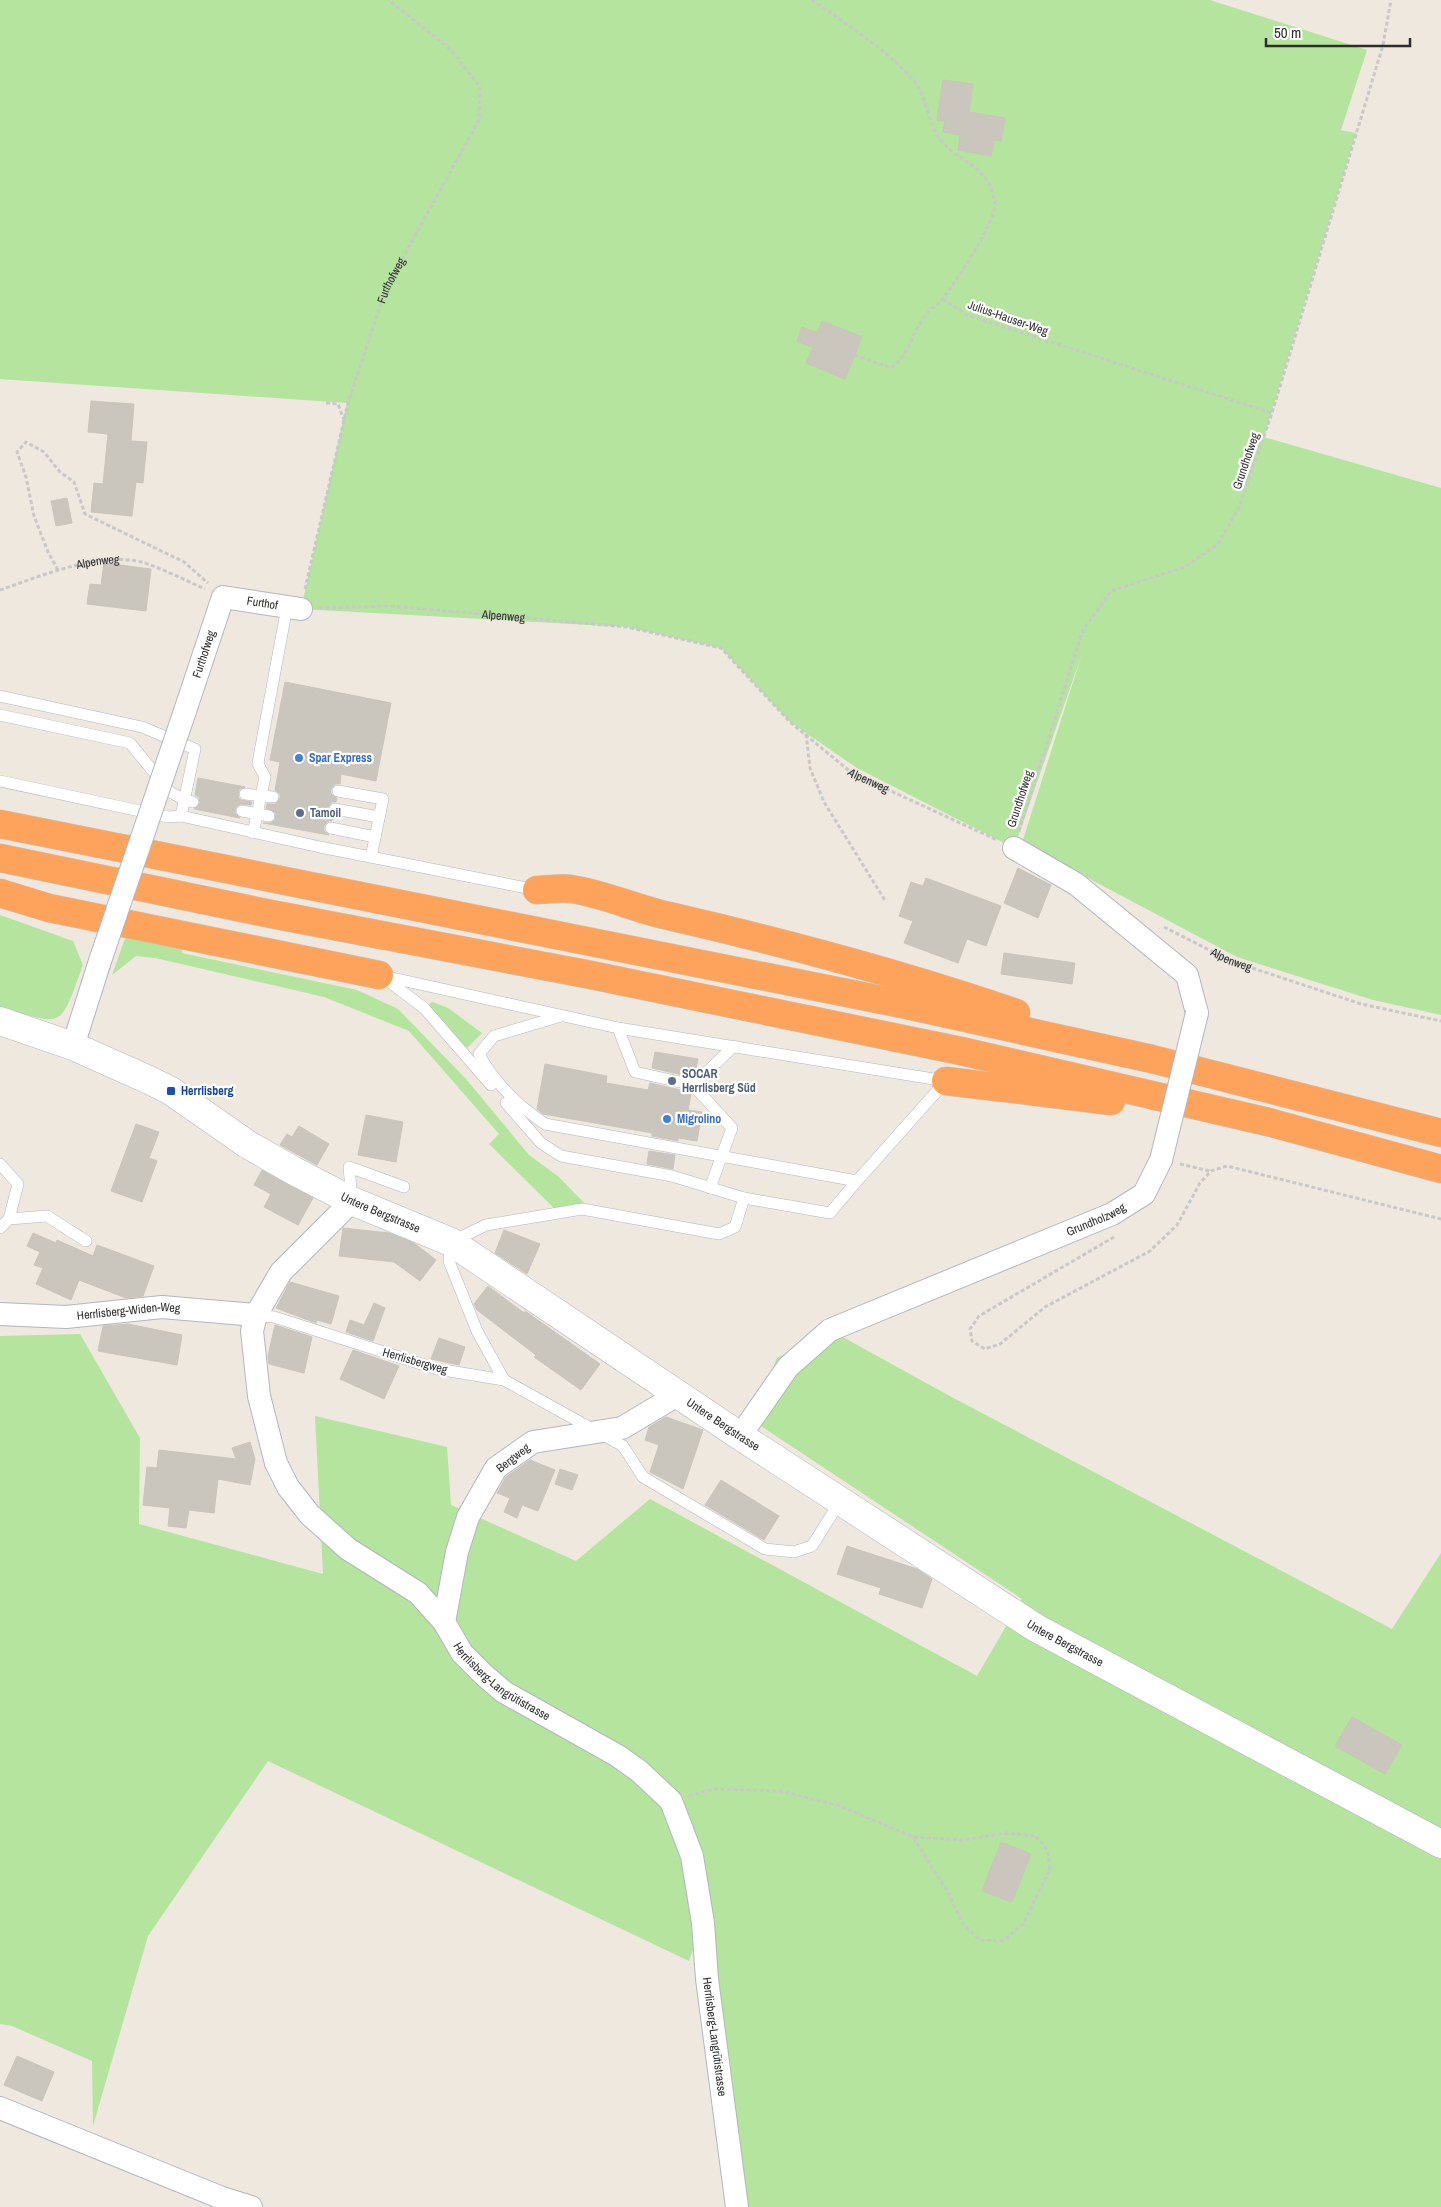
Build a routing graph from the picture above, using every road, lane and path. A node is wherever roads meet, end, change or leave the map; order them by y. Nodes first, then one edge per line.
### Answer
1 (389, 0) edge
2 (812, 0) edge
3 (1391, 0) edge
4 (943, 299) junction
5 (856, 355) dead end
6 (326, 403) dead end
7 (1272, 413) junction
8 (344, 420) junction
9 (58, 570) junction
10 (0, 590) edge
11 (223, 597) junction
12 (294, 608) junction
13 (0, 696) edge
14 (0, 715) edge
15 (114, 720) junction
16 (806, 734) junction
17 (130, 743) junction
18 (0, 781) edge
19 (193, 784) junction
20 (338, 791) dead end
21 (170, 792) junction
22 (245, 794) dead end
23 (260, 796) junction
24 (273, 797) dead end
25 (189, 801) junction
26 (335, 809) dead end
27 (142, 811) junction
28 (242, 811) dead end
29 (257, 814) junction
30 (181, 816) junction
31 (269, 816) dead end
32 (379, 817) junction
33 (0, 824) edge
34 (331, 828) dead end
35 (253, 833) junction
36 (375, 837) junction
37 (1014, 848) junction
38 (0, 858) edge
39 (371, 858) junction
40 (537, 890) joint
41 (0, 893) edge
42 (886, 902) dead end
43 (1162, 926) dead end
44 (379, 975) junction
45 (561, 1016) junction
46 (0, 1021) edge
47 (1441, 1021) edge
48 (618, 1028) junction
49 (73, 1046) junction
50 (734, 1046) junction
51 (1152, 1059) junction
52 (946, 1081) junction
53 (693, 1085) junction
54 (1268, 1122) junction
55 (1441, 1133) edge
56 (721, 1157) junction
57 (1161, 1160) junction
58 (0, 1164) edge
59 (1441, 1168) edge
60 (1211, 1171) junction
61 (857, 1181) junction
62 (404, 1187) dead end
63 (710, 1188) junction
64 (744, 1198) junction
65 (352, 1201) junction
66 (9, 1219) junction
67 (1441, 1219) edge
68 (0, 1228) edge
69 (1117, 1235) dead end
70 (86, 1241) dead end
71 (451, 1242) junction
72 (0, 1314) edge
73 (256, 1315) junction
74 (504, 1380) junction
75 (680, 1394) junction
76 (596, 1431) junction
77 (740, 1436) junction
78 (841, 1500) junction
79 (444, 1622) junction
80 (671, 1801) junction
81 (912, 1838) junction
82 (1441, 1844) edge
83 (0, 2108) edge
84 (250, 2207) edge
85 (737, 2207) edge

1 - 8 path, Furthofweg
2 - 4 path
3 - 7 path, Grundhofweg
4 - 5 path
4 - 7 path, Julius-Hauser-Weg
6 - 8 path
7 - 37 path, Grundhofweg
8 - 12 path, Furthofweg
9 - 10 path, Alpenweg
9 - 11 path, Alpenweg
9 - 11 path
11 - 12 street, Furthof
11 - 49 street, Furthofweg, bridge
12 - 16 path, Alpenweg
12 - 23 lane
13 - 15 lane
14 - 17 lane
15 - 17 lane
15 - 19 lane
16 - 37 path, Alpenweg
16 - 42 path
17 - 21 lane
18 - 27 lane
19 - 21 lane
19 - 25 lane
20 - 32 lane
21 - 25 lane
21 - 27 lane
21 - 30 lane
22 - 23 lane
23 - 24 lane
23 - 29 lane
25 - 30 lane
26 - 32 lane
27 - 30 lane
28 - 29 lane
29 - 31 lane
29 - 35 lane
30 - 35 lane
32 - 36 lane
33 - 51 highway
34 - 36 lane
35 - 39 lane
36 - 39 lane
37 - 57 street, Grundholzweg, bridge
38 - 54 highway
39 - 40 lane
40 - 51 highway
41 - 44 highway
43 - 47 path, Alpenweg
44 - 45 lane
44 - 63 lane
45 - 48 lane
45 - 56 lane
46 - 49 main road, Untere Bergstrasse
48 - 50 lane
48 - 53 lane
49 - 65 main road, Untere Bergstrasse
50 - 52 lane
50 - 53 lane
51 - 55 highway
52 - 54 highway
52 - 61 lane
53 - 56 lane
54 - 59 highway
56 - 61 lane
56 - 63 lane
57 - 60 path
57 - 77 street, Grundholzweg
58 - 66 lane
60 - 67 path
60 - 69 path
61 - 64 lane
62 - 65 lane
63 - 64 lane
64 - 71 lane
65 - 71 main road, Untere Bergstrasse
65 - 73 street, Herrlisberg-Langrütistrasse
66 - 68 lane
66 - 70 lane
71 - 74 lane
71 - 75 main road, Untere Bergstrasse
72 - 73 street, Herrlisberg-Widen-Weg
73 - 74 lane, Herrlisbergweg
73 - 79 street, Herrlisberg-Langrütistrasse
74 - 76 lane, Herrlisbergweg
75 - 76 street, Bergweg
75 - 77 main road, Untere Bergstrasse
76 - 78 lane, Herrlisbergweg
76 - 79 street, Bergweg
77 - 78 main road, Untere Bergstrasse
78 - 82 main road, Untere Bergstrasse
79 - 80 street, Herrlisberg-Langrütistrasse
80 - 81 path
80 - 85 street, Herrlisberg-Langrütistrasse
81 - 81 path
83 - 84 street

